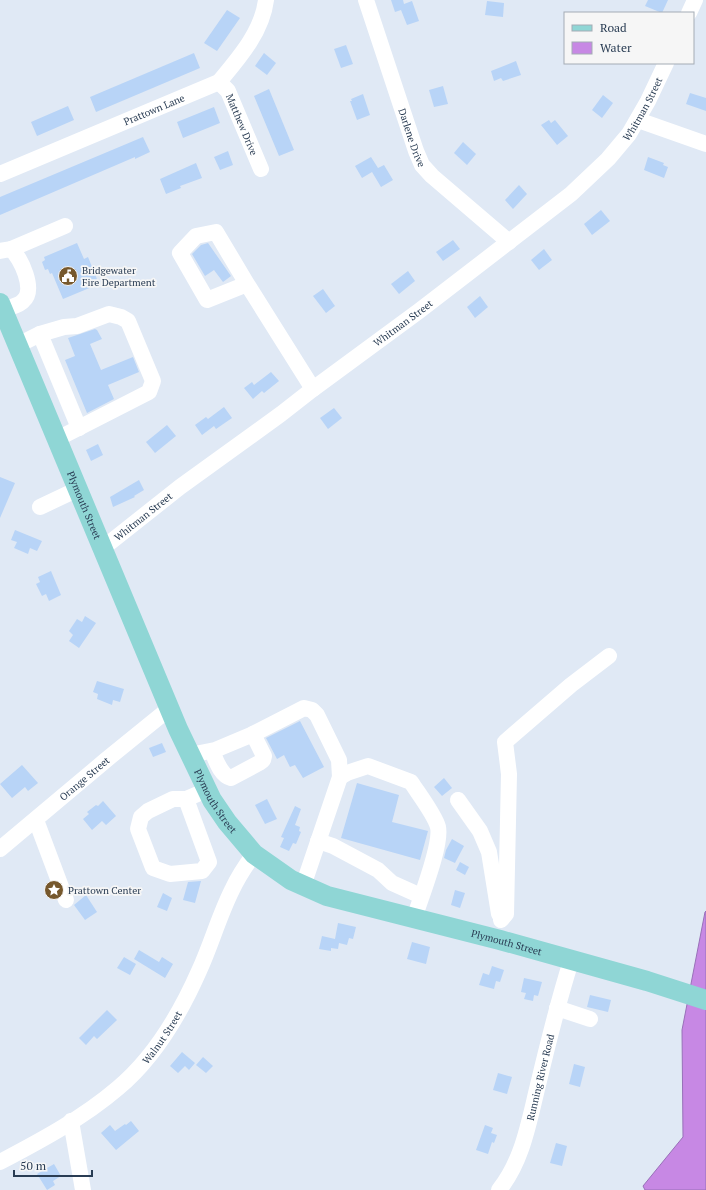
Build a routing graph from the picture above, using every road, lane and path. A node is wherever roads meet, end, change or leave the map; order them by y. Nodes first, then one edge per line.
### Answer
1 (266, 0) edge
2 (366, 0) edge
3 (695, 0) edge
4 (689, 12) edge
5 (666, 64) edge
6 (219, 82) junction
7 (638, 120) junction
8 (706, 144) edge
9 (261, 169) dead end
10 (0, 174) edge
11 (65, 226) dead end
12 (509, 242) junction
13 (5, 250) edge
14 (247, 284) dead end
15 (1, 306) edge
16 (40, 334) junction
17 (18, 345) junction
18 (313, 389) junction
19 (79, 428) junction
20 (57, 439) junction
21 (78, 489) junction
22 (40, 506) dead end
23 (103, 548) junction
24 (609, 656) dead end
25 (170, 708) junction
26 (253, 734) junction
27 (212, 751) junction
28 (190, 755) junction
29 (340, 777) junction
30 (207, 790) junction
31 (186, 799) junction
32 (458, 800) dead end
33 (36, 820) junction
34 (318, 841) junction
35 (0, 850) edge
36 (254, 854) junction
37 (302, 886) junction
38 (421, 896) junction
39 (66, 900) dead end
40 (414, 919) junction
41 (501, 920) junction
42 (500, 940) junction
43 (571, 960) junction
44 (706, 1000) edge
45 (557, 1008) junction
46 (590, 1019) dead end
47 (71, 1121) junction
48 (0, 1162) edge
49 (83, 1190) edge
50 (499, 1190) edge

1 - 6 street, Prattown Lane
2 - 12 street, Darlene Drive
3 - 4 street
5 - 7 street, Whitman Street
6 - 9 street, Matthew Drive
6 - 10 street, Prattown Lane
7 - 8 street
7 - 12 street, Whitman Street
11 - 13 street
12 - 18 street, Whitman Street
13 - 15 street
14 - 18 street
15 - 17 main road, Plymouth Street
16 - 17 street
16 - 19 street
16 - 19 street
17 - 20 main road, Plymouth Street
18 - 23 street, Whitman Street
19 - 20 street
20 - 21 main road, Plymouth Street
21 - 22 street
21 - 23 main road, Plymouth Street
23 - 25 main road, Plymouth Street
24 - 41 street
25 - 28 main road, Plymouth Street
25 - 33 street, Orange Street
26 - 27 street
26 - 27 street
26 - 29 street
27 - 28 street
28 - 30 main road, Plymouth Street
29 - 34 street
29 - 38 street
30 - 31 street
30 - 36 main road, Plymouth Street
31 - 31 street
32 - 41 street
33 - 35 street, Orange Street
33 - 39 street
34 - 37 street
34 - 38 street
36 - 37 main road, Plymouth Street
36 - 47 street, Walnut Street
37 - 40 main road, Plymouth Street
38 - 40 street
40 - 42 main road, Plymouth Street
41 - 42 street
42 - 43 main road, Plymouth Street
43 - 44 main road, Plymouth Street
43 - 45 street, Running River Road
45 - 46 street
45 - 50 street, Running River Road
47 - 48 street, Walnut Street
47 - 49 street

